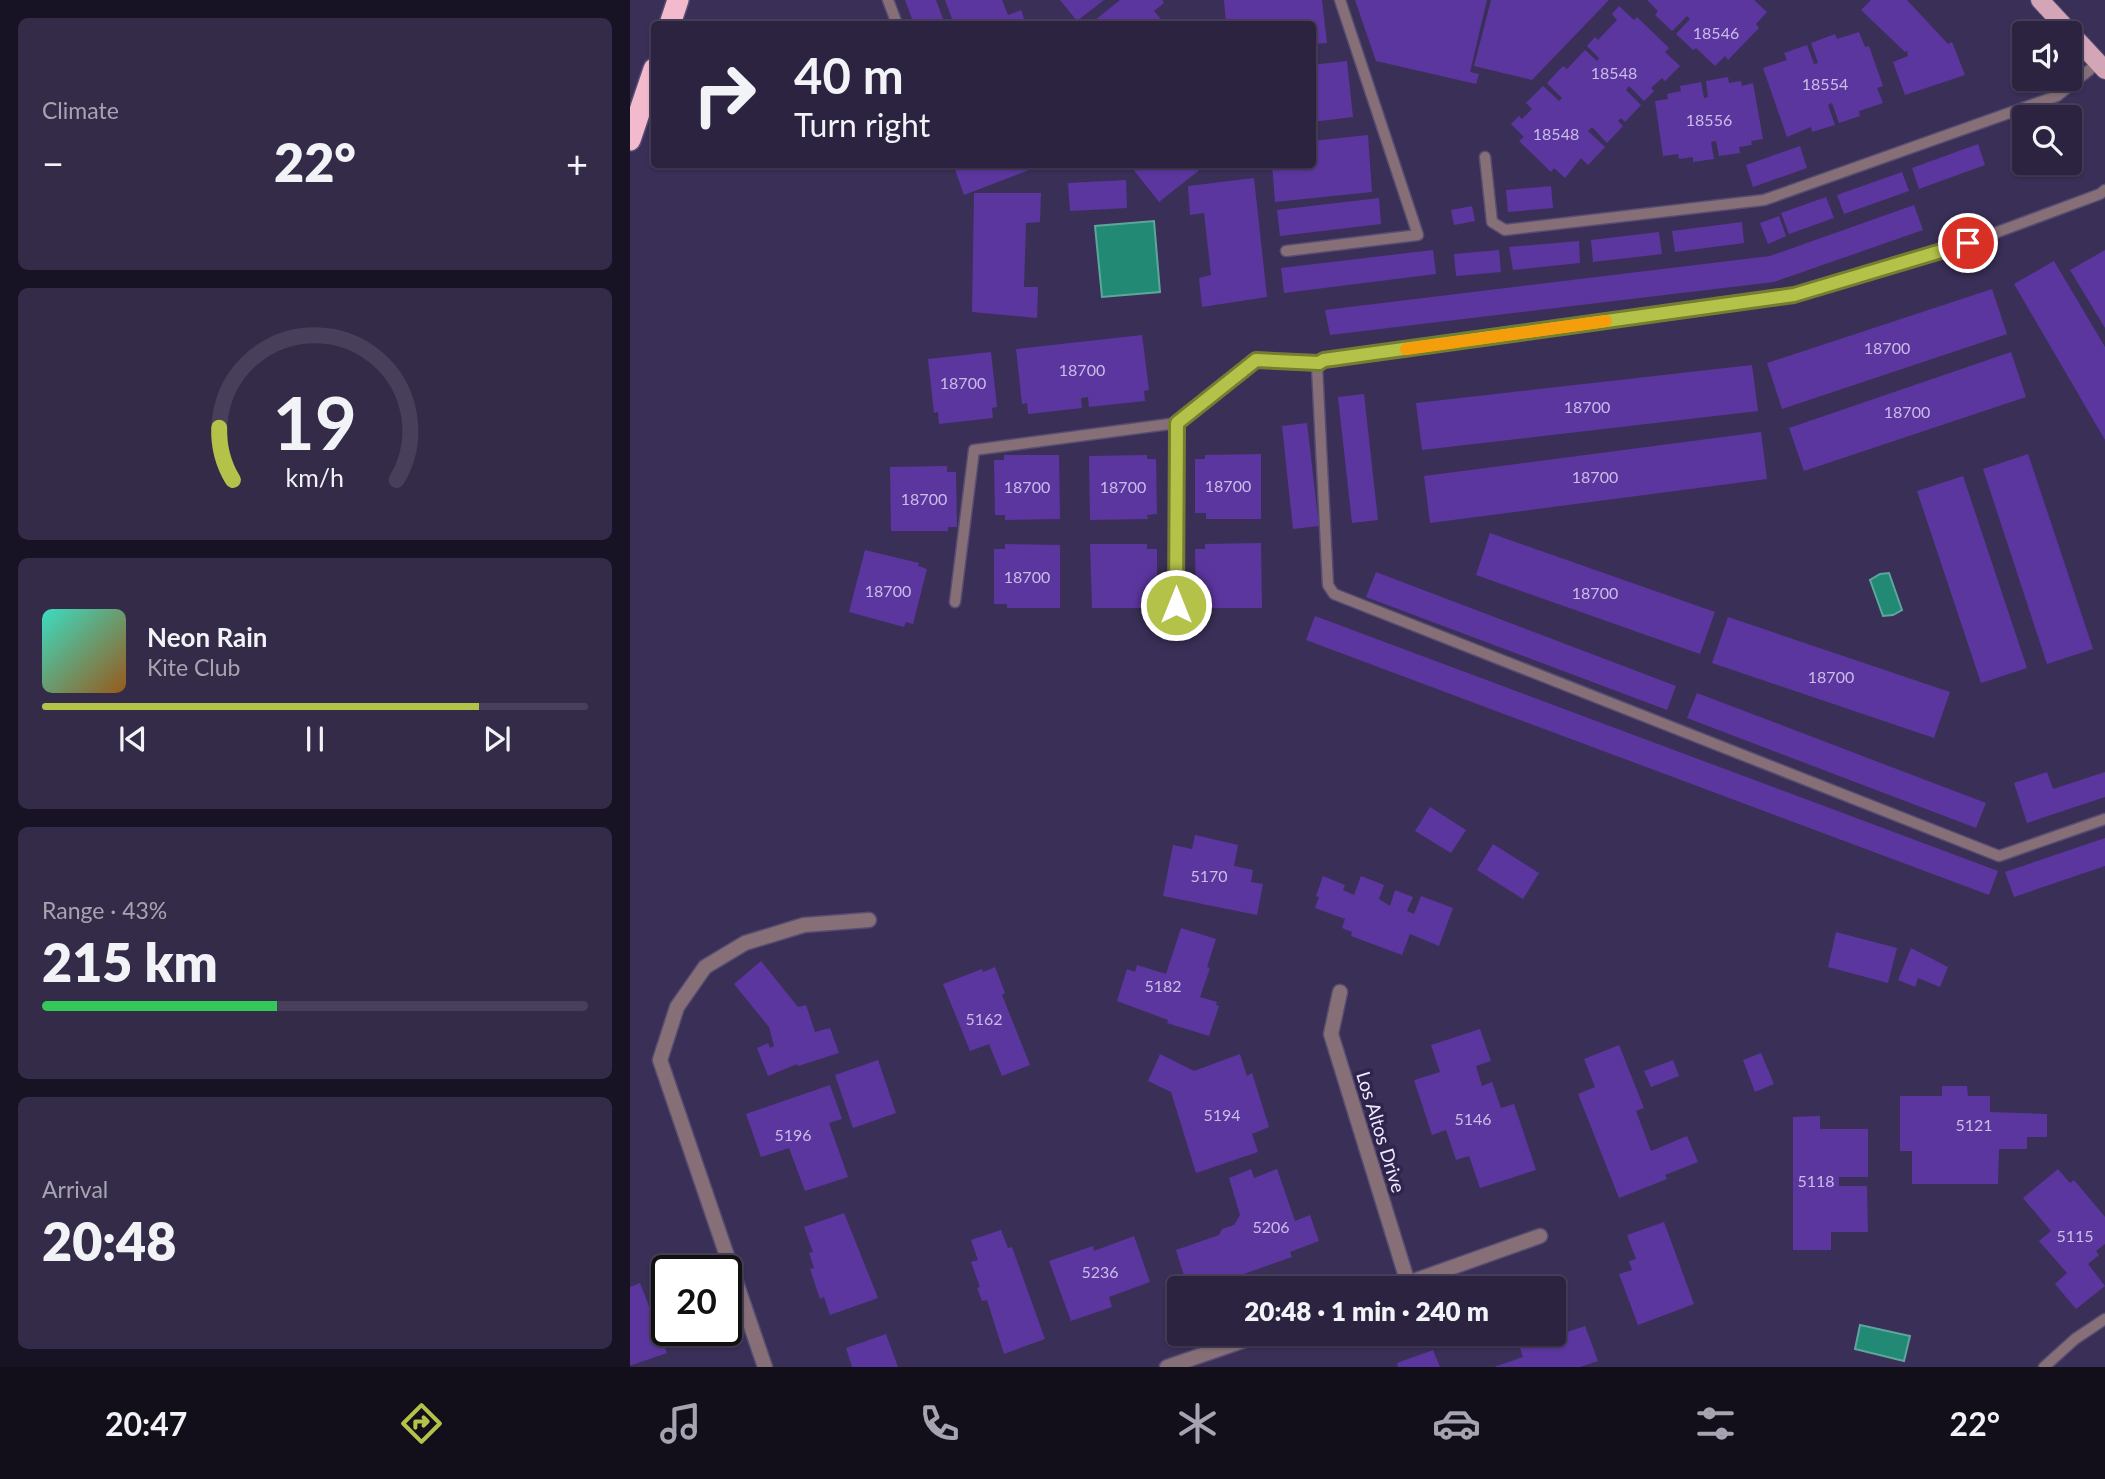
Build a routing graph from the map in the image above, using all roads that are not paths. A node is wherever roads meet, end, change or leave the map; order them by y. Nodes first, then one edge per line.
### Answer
1 (678, 0) edge
2 (888, 0) edge
3 (1340, 0) edge
4 (2040, 0) edge
5 (671, 21) edge
6 (896, 21) edge
7 (2102, 66) edge
8 (651, 78) edge
9 (630, 140) edge
10 (1485, 157) dead end
11 (2105, 190) edge
12 (1286, 251) dead end
13 (1319, 363) junction
14 (1177, 423) junction
15 (955, 602) dead end
16 (1176, 605) dead end
17 (2105, 819) edge
18 (869, 920) dead end
19 (1339, 992) dead end
20 (1540, 1236) dead end
21 (1398, 1276) edge
22 (1429, 1276) edge
23 (2105, 1319) edge
24 (1228, 1346) edge
25 (765, 1367) edge
26 (1167, 1367) edge
27 (2044, 1367) edge

1 - 5 highway
2 - 6 lane
3 - 12 lane
4 - 7 main road
7 - 10 lane
8 - 9 highway
11 - 13 lane
13 - 14 lane
13 - 17 lane
14 - 15 lane
14 - 16 lane
18 - 25 street
19 - 21 street, Los Altos Drive
20 - 22 street, Los Altos Drive
23 - 27 lane
24 - 26 street

